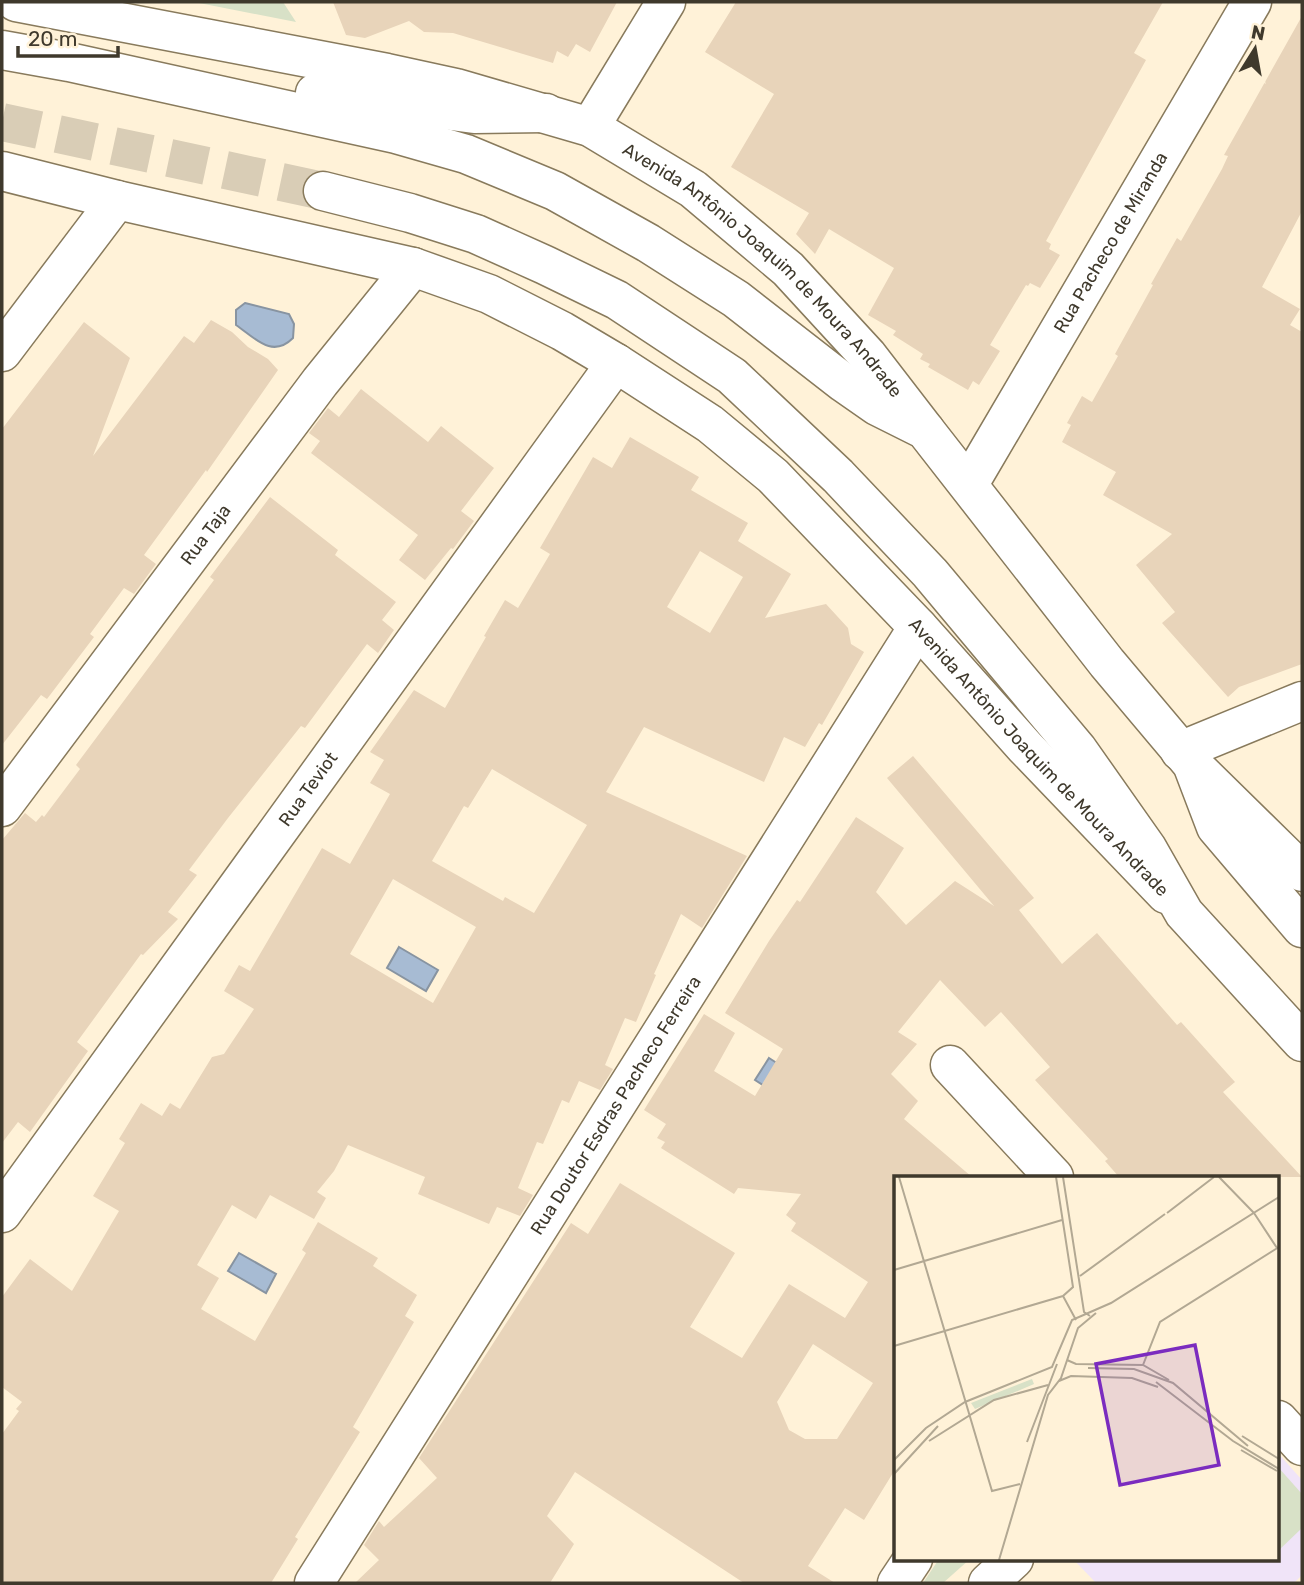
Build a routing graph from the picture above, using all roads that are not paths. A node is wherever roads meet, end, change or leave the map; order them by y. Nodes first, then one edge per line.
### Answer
1 (23, 2) edge
2 (666, 2) edge
3 (1252, 2) edge
4 (106, 10) edge
5 (2, 50) edge
6 (69, 62) junction
7 (546, 113) junction
8 (590, 127) junction
9 (2, 171) edge
10 (323, 191) tunnel mouth
11 (117, 200) junction
12 (413, 267) junction
13 (2, 352) edge
14 (616, 363) junction
15 (925, 430) junction
16 (969, 484) junction
17 (918, 627) junction
18 (1302, 701) edge
19 (1186, 758) junction
20 (2, 807) edge
21 (1302, 872) edge
22 (1184, 913) junction
23 (1302, 928) edge
24 (1302, 1042) edge
25 (950, 1065) dead end
26 (1053, 1176) edge
27 (2, 1213) edge
28 (1280, 1422) edge
29 (1302, 1446) edge
30 (912, 1560) edge
31 (1013, 1560) edge
32 (314, 1583) edge
33 (897, 1583) edge
34 (988, 1583) edge

1 - 4 main road, Avenida Antônio Joaquim de Moura Andrade
2 - 8 main road
3 - 16 main road, Rua Pacheco de Miranda
4 - 7 main road, Avenida Antônio Joaquim de Moura Andrade
5 - 6 main road
6 - 7 main road
6 - 15 main road
7 - 8 main road, Avenida Antônio Joaquim de Moura Andrade
8 - 15 main road, Avenida Antônio Joaquim de Moura Andrade
9 - 11 main road, Avenida Antônio Joaquim de Moura Andrade
10 - 22 main road
11 - 12 main road, Avenida Antônio Joaquim de Moura Andrade
11 - 13 main road
12 - 14 main road, Avenida Antônio Joaquim de Moura Andrade
12 - 20 main road, Rua Taja
14 - 17 main road, Avenida Antônio Joaquim de Moura Andrade
14 - 27 main road, Rua Teviot
15 - 16 main road, Avenida Antônio Joaquim de Moura Andrade
16 - 19 main road, Avenida Antônio Joaquim de Moura Andrade
17 - 22 main road, Avenida Antônio Joaquim de Moura Andrade
17 - 32 main road, Rua Doutor Esdras Pacheco Ferreira
18 - 19 main road
19 - 21 main road, Avenida Antônio Joaquim de Moura Andrade
19 - 23 main road
22 - 24 main road, Avenida Antônio Joaquim de Moura Andrade
25 - 26 main road
28 - 29 main road
30 - 33 main road
31 - 34 main road

